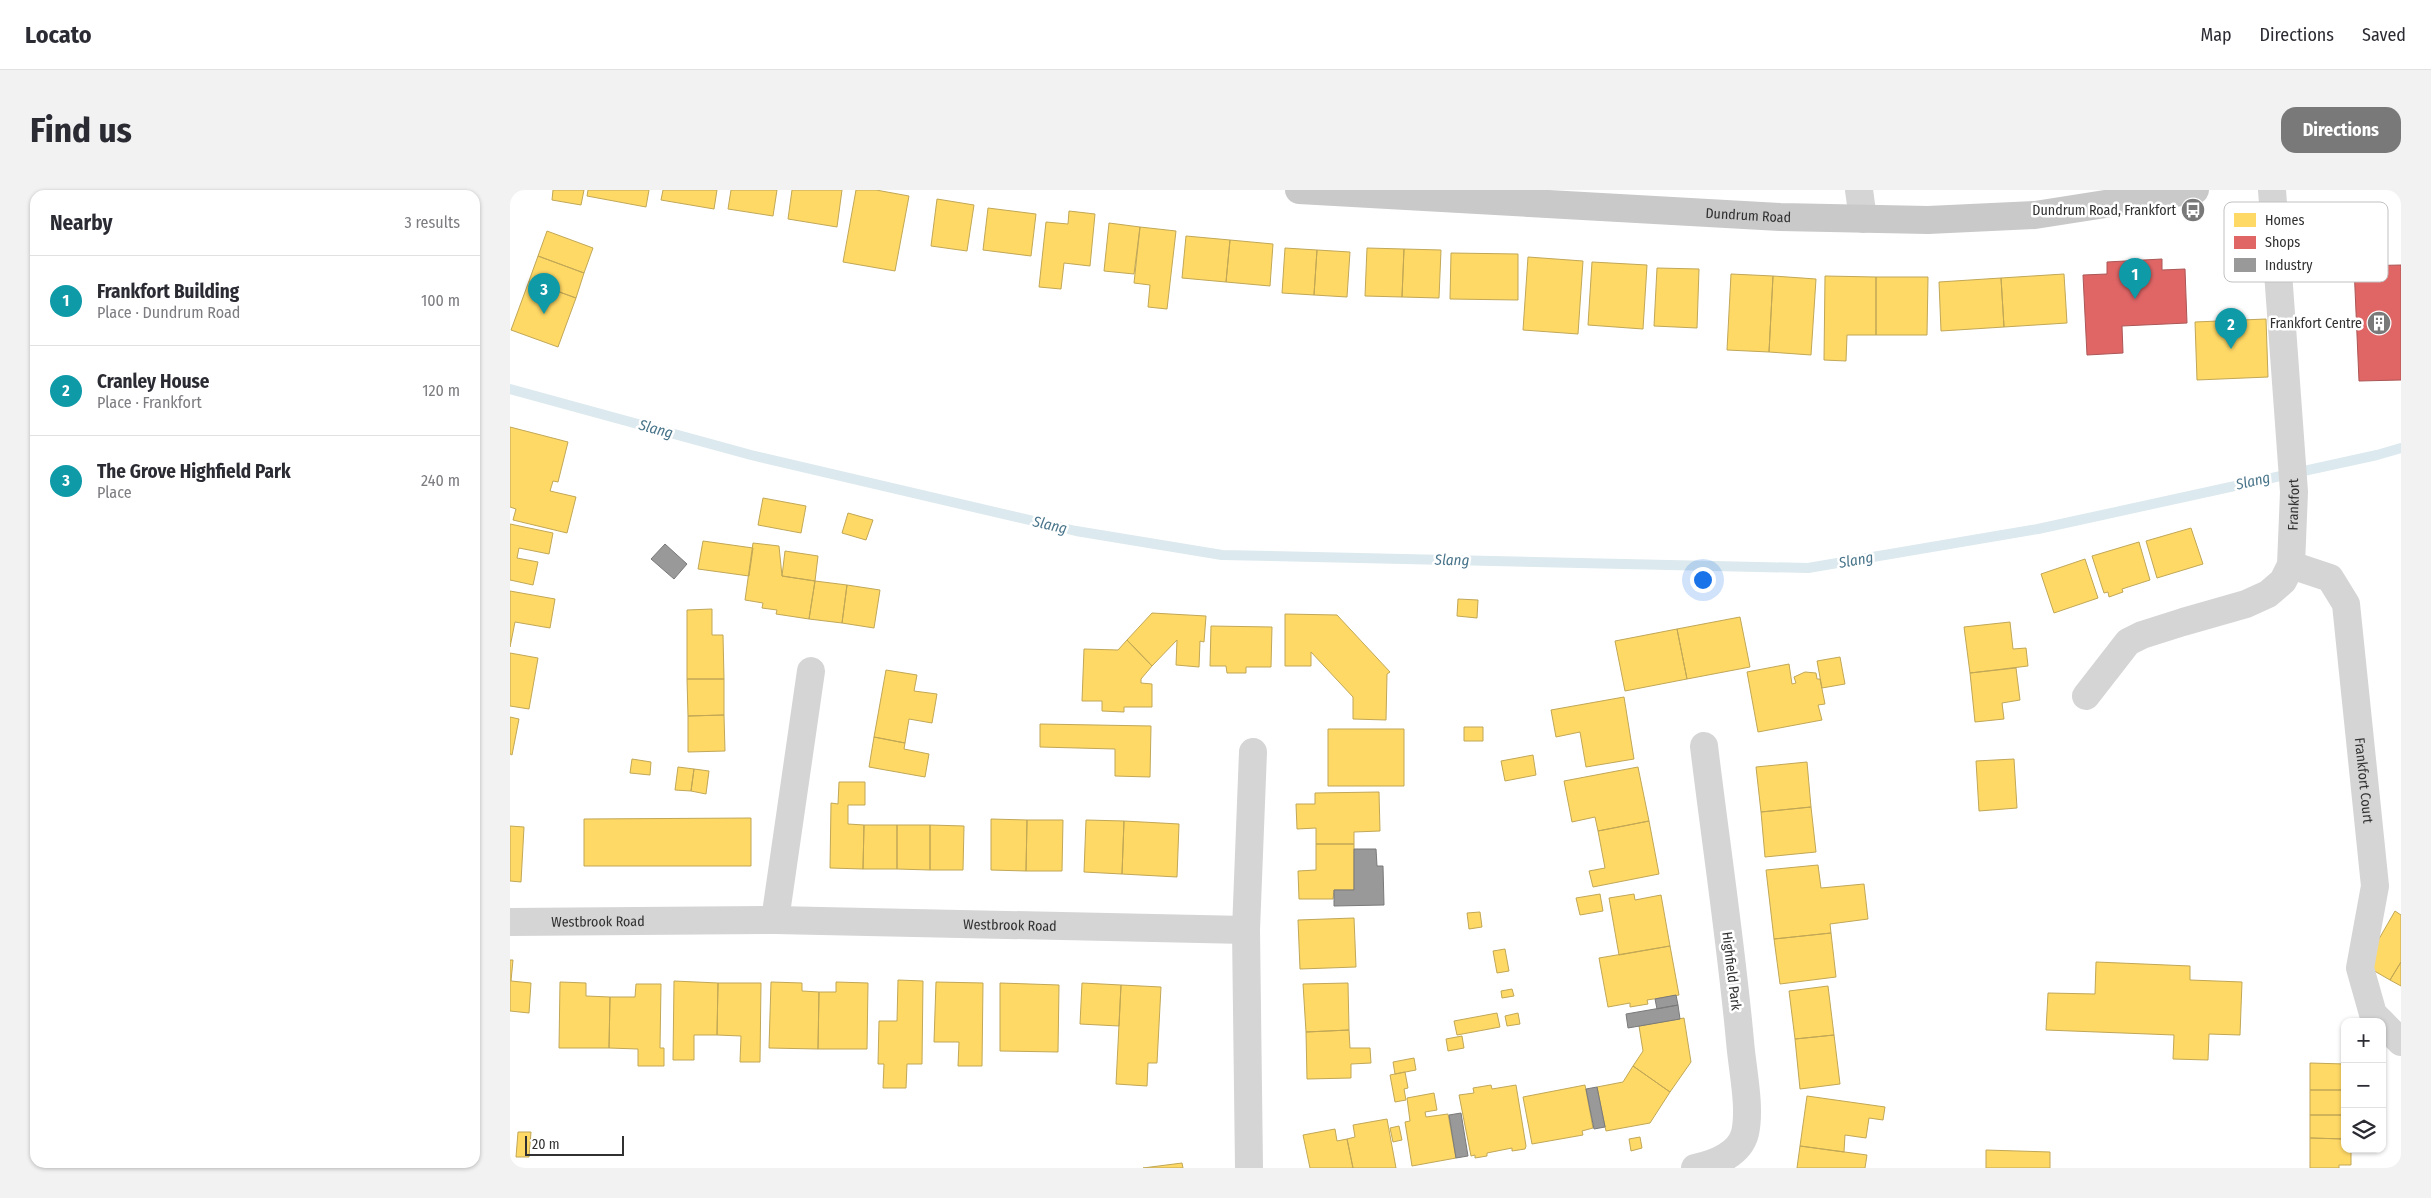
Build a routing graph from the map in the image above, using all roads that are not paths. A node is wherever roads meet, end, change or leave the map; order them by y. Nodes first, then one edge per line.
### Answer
1 (1299, 190) edge
2 (1859, 190) edge
3 (2195, 190) edge
4 (1453, 195) edge
5 (1863, 218) junction
6 (2278, 282) edge
7 (2292, 565) junction
8 (811, 671) dead end
9 (2086, 696) dead end
10 (1704, 746) dead end
11 (1252, 752) dead end
12 (776, 920) junction
13 (510, 922) edge
14 (1246, 930) junction
15 (2378, 1018) edge
16 (2386, 1026) edge
17 (2401, 1042) edge
18 (1249, 1168) edge
19 (1695, 1168) edge

1 - 4 main road, Dundrum Road
2 - 5 street
3 - 5 main road, Dundrum Road
4 - 5 main road, Dundrum Road
6 - 7 street, Frankfort
7 - 9 street
7 - 15 street, Frankfort Court
8 - 12 street
10 - 19 street, Highfield Park
11 - 14 street
12 - 13 street, Westbrook Road
12 - 14 street, Westbrook Road
14 - 18 street
16 - 17 street, Frankfort Court

